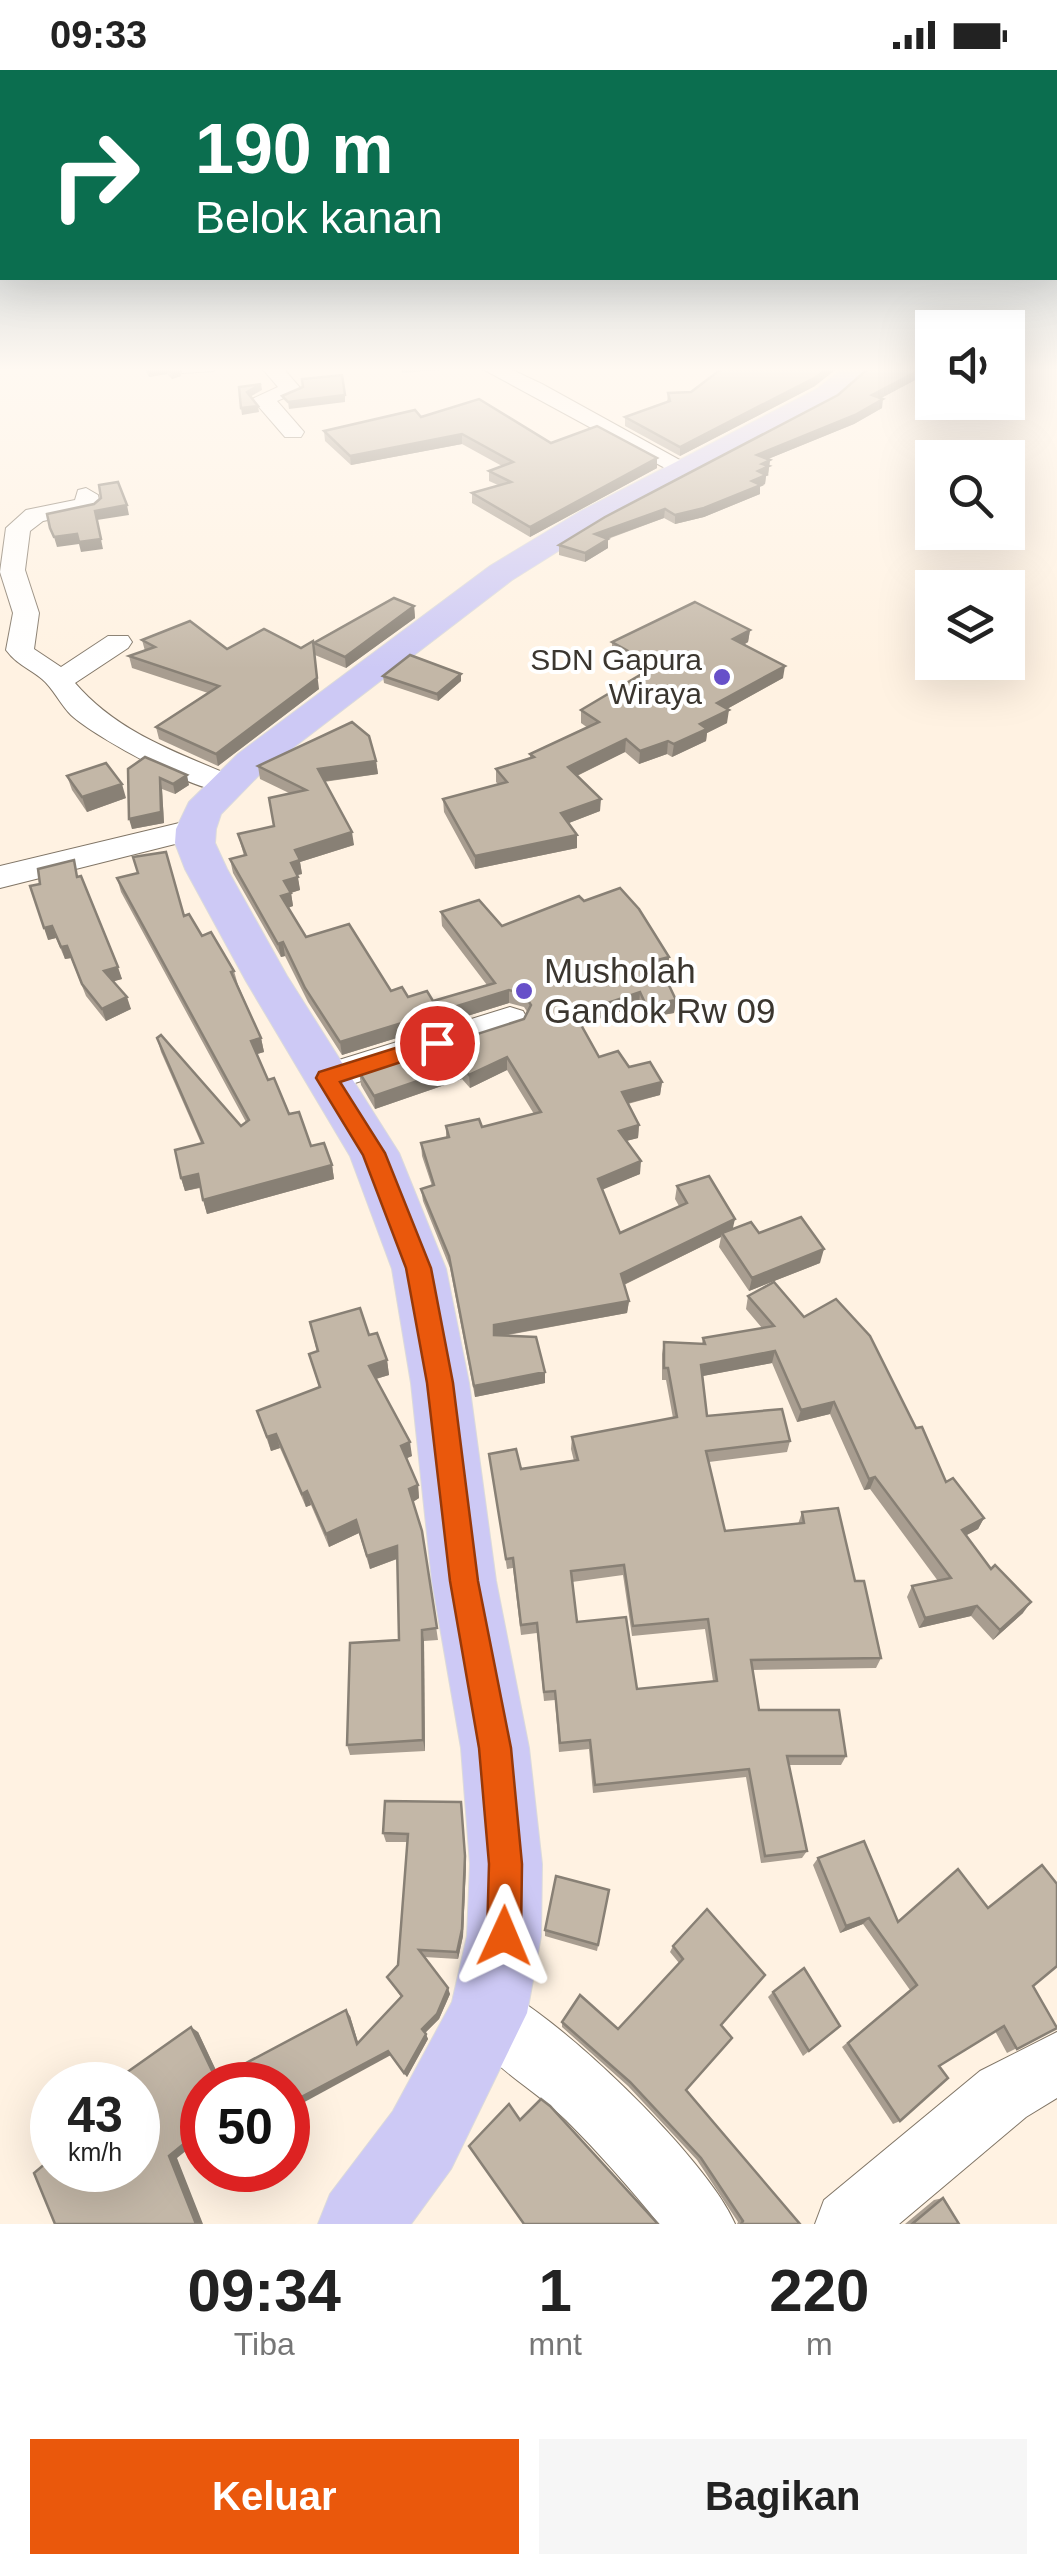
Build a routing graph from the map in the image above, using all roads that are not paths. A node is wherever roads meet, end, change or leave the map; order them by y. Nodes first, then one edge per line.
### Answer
1 (681, 468) edge
2 (687, 468) edge
3 (684, 469) junction
4 (86, 495) dead end
5 (118, 642) dead end
6 (60, 680) junction
7 (226, 785) junction
8 (196, 829) junction
9 (0, 877) edge
10 (510, 1020) edge
11 (327, 1078) junction
12 (488, 2013) junction
13 (1057, 2064) edge
14 (360, 2224) edge
15 (702, 2224) edge
16 (848, 2224) edge

1 - 3 street
2 - 3 main road
3 - 7 main road
4 - 6 street
5 - 6 street
6 - 7 street
7 - 8 main road
8 - 9 street
8 - 11 main road
10 - 11 street
11 - 12 main road
12 - 14 main road
12 - 15 street
13 - 16 street

